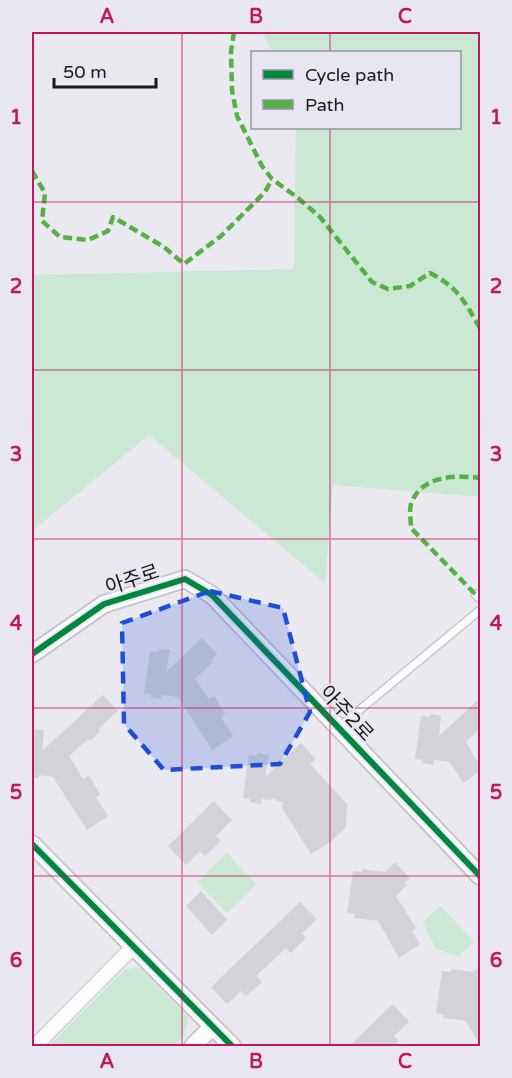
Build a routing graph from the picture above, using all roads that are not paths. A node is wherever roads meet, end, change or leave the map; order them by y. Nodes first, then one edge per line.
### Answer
1 (185, 579) joint
2 (480, 610) edge
3 (32, 654) edge
4 (339, 727) junction
5 (32, 844) edge
6 (480, 876) edge
7 (133, 947) junction
8 (212, 1027) junction
9 (35, 1047) edge
10 (193, 1047) edge
11 (232, 1047) edge

1 - 3 street, 아주로
1 - 4 street, 아주2로
2 - 4 lane
4 - 6 street, 아주2로
5 - 7 street
7 - 8 street
7 - 9 street
8 - 10 street
8 - 11 street

